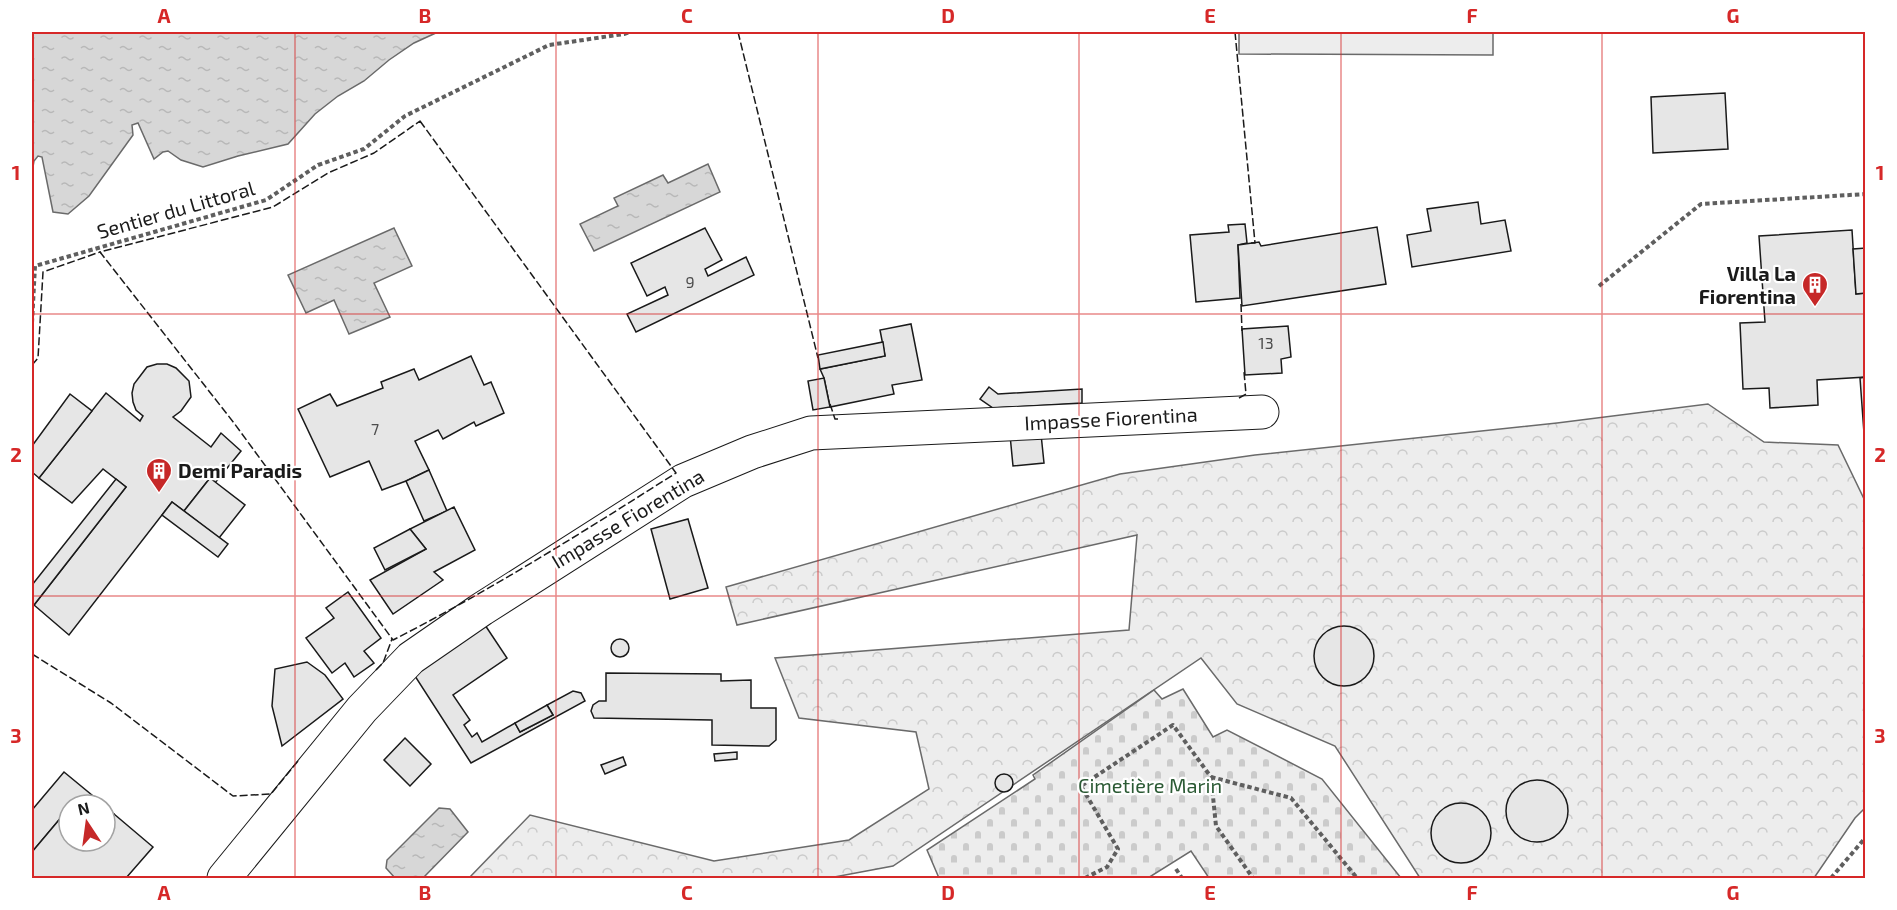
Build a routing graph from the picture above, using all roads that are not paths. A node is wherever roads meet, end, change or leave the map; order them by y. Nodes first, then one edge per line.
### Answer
1 (1262, 412) dead end
2 (224, 879) edge

1 - 2 street, Impasse Fiorentina

